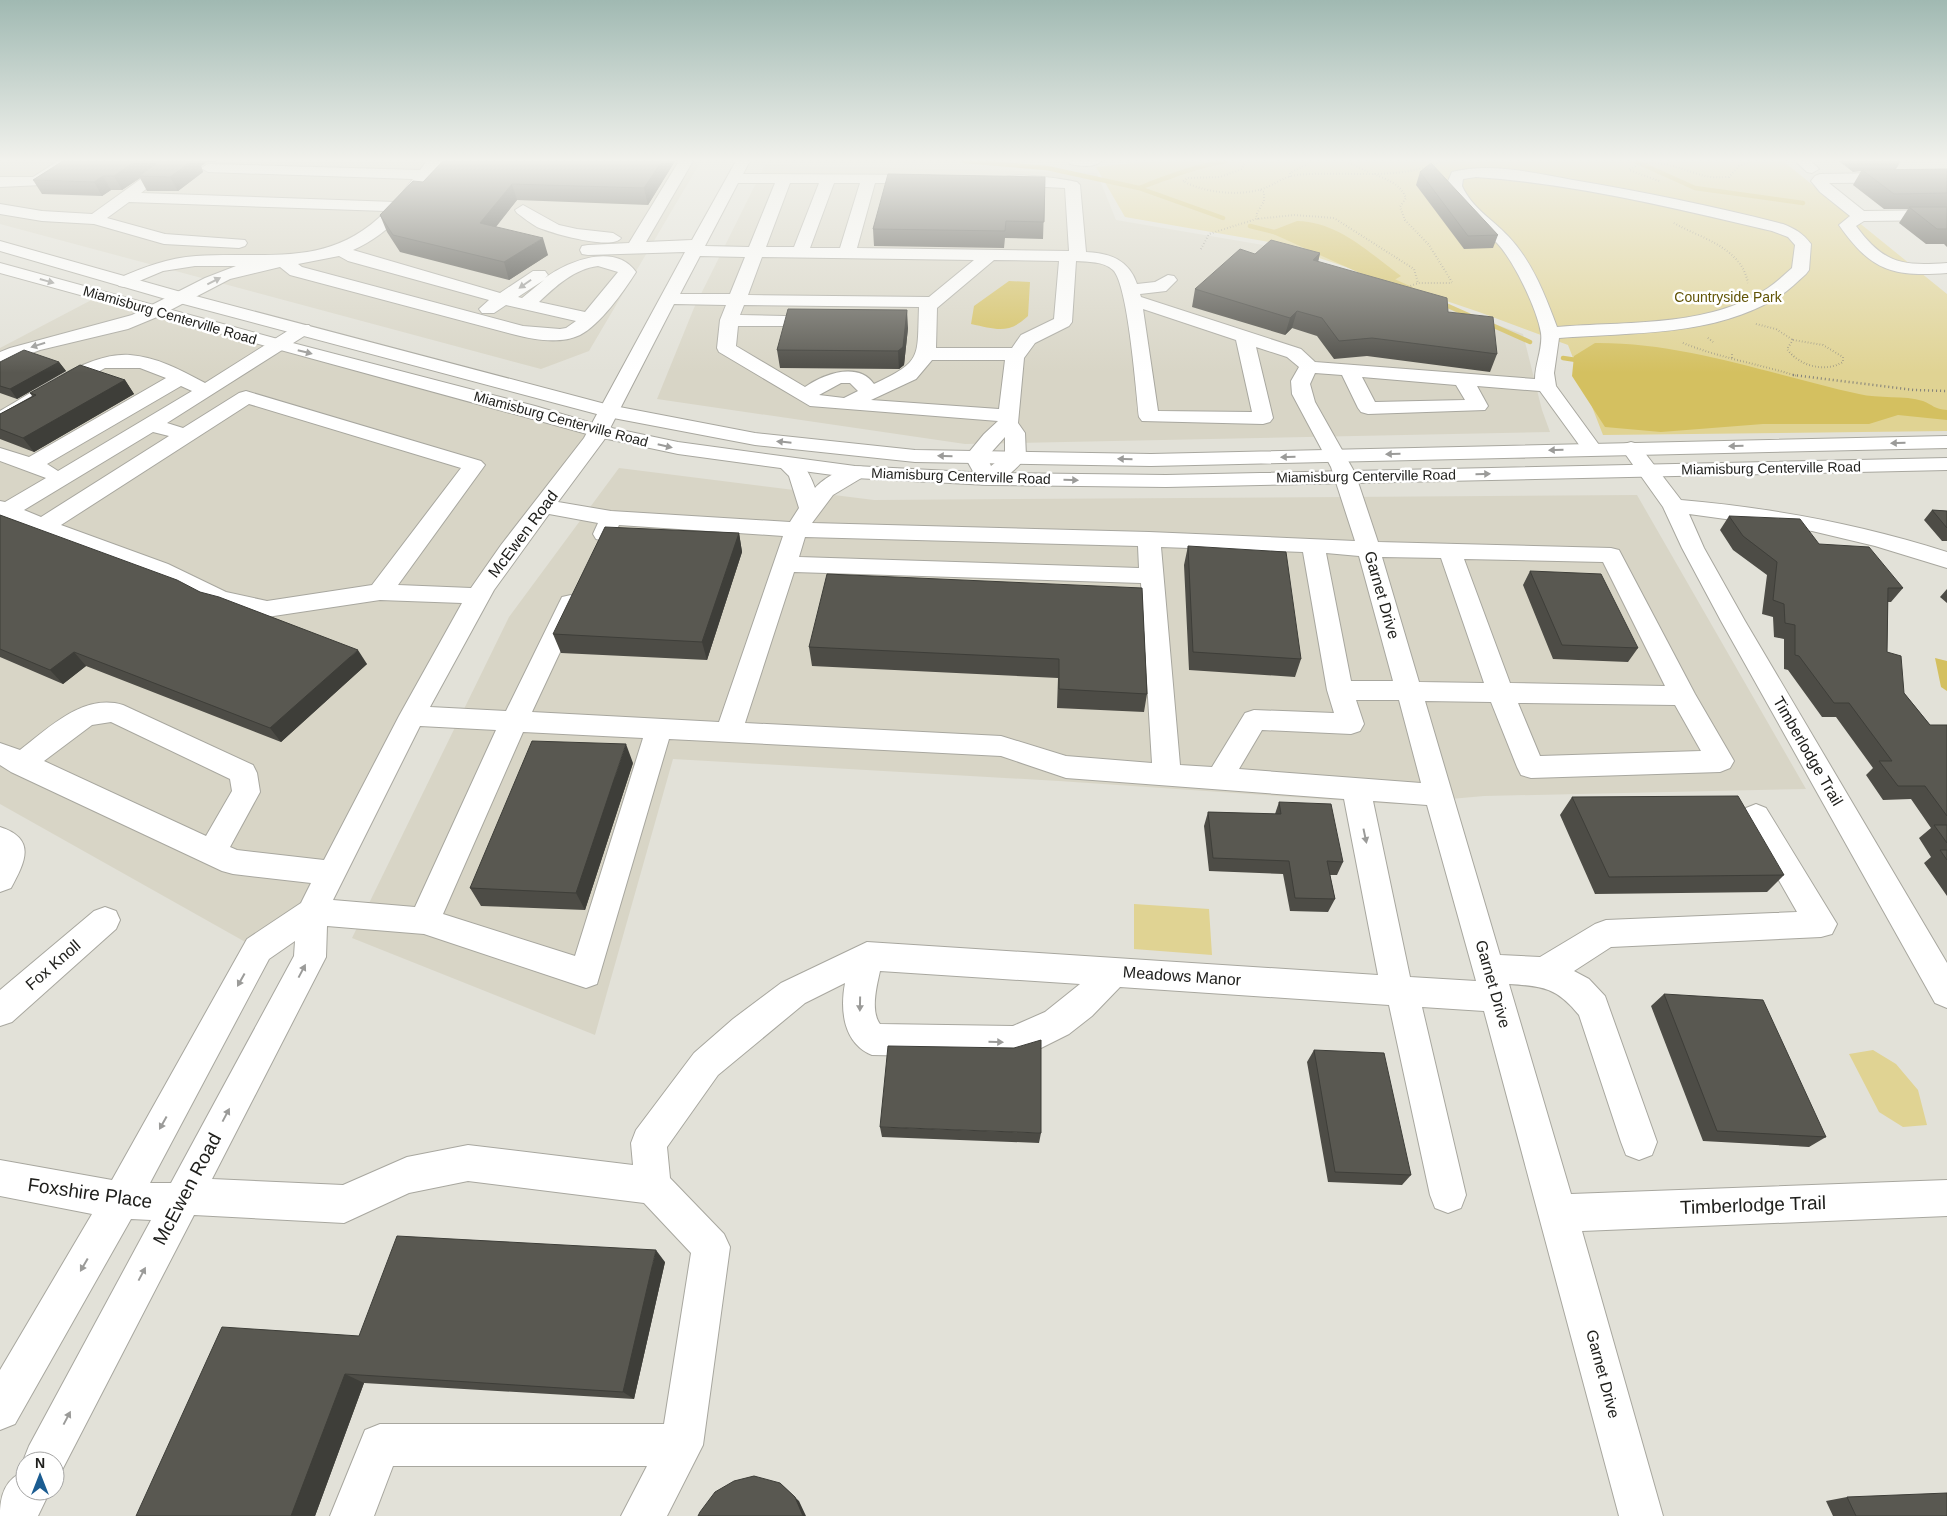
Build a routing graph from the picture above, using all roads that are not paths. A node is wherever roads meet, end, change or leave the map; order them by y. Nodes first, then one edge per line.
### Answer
1 (139, 232) edge
2 (375, 232) edge
3 (562, 232) edge
4 (644, 232) edge
5 (703, 232) edge
6 (762, 232) edge
7 (808, 232) edge
8 (853, 232) edge
9 (1073, 232) edge
10 (1494, 232) edge
11 (1788, 232) edge
12 (1851, 232) edge
13 (637, 243) junction
14 (252, 244) dead end
15 (0, 246) edge
16 (694, 248) junction
17 (344, 249) junction
18 (753, 252) junction
19 (287, 253) junction
20 (800, 253) junction
21 (847, 254) junction
22 (990, 255) junction
23 (1073, 256) junction
24 (0, 268) edge
25 (1947, 268) edge
26 (1168, 280) dead end
27 (125, 282) junction
28 (1131, 295) junction
29 (182, 298) junction
30 (503, 299) junction
31 (667, 299) junction
32 (736, 300) junction
33 (933, 302) junction
34 (525, 304) junction
35 (155, 312) junction
36 (474, 318) junction
37 (588, 318) junction
38 (729, 320) junction
39 (909, 320) dead end
40 (928, 320) junction
41 (841, 321) edge
42 (303, 329) junction
43 (1550, 333) junction
44 (77, 335) junction
45 (1245, 338) junction
46 (278, 346) junction
47 (927, 354) junction
48 (1018, 354) junction
49 (0, 358) edge
50 (1310, 367) junction
51 (1349, 370) junction
52 (180, 378) junction
53 (1464, 380) junction
54 (1546, 386) junction
55 (206, 391) junction
56 (869, 394) junction
57 (804, 396) junction
58 (0, 404) edge
59 (843, 406) junction
60 (608, 411) junction
61 (0, 419) edge
62 (1008, 420) junction
63 (150, 424) junction
64 (598, 431) junction
65 (186, 435) junction
66 (1947, 442) edge
67 (1631, 448) junction
68 (1592, 449) junction
69 (0, 454) edge
70 (976, 457) junction
71 (1015, 457) junction
72 (1947, 464) edge
73 (31, 465) junction
74 (789, 465) junction
75 (1342, 466) junction
76 (1647, 470) junction
77 (855, 472) junction
78 (62, 478) junction
79 (988, 479) junction
80 (543, 506) junction
81 (1674, 506) junction
82 (810, 508) junction
83 (2, 511) edge
84 (611, 518) junction
85 (43, 526) junction
86 (798, 530) junction
87 (1149, 539) junction
88 (1312, 545) junction
89 (1368, 549) junction
90 (1450, 551) junction
91 (594, 553) edge
92 (1947, 560) edge
93 (786, 564) junction
94 (1152, 576) junction
95 (582, 580) edge
96 (380, 592) junction
97 (479, 596) junction
98 (1340, 690) junction
99 (1409, 690) junction
100 (1500, 692) junction
101 (1683, 696) junction
102 (412, 716) junction
103 (514, 720) junction
104 (659, 728) junction
105 (729, 732) junction
106 (11, 759) edge
107 (1167, 775) junction
108 (1220, 779) junction
109 (1356, 789) junction
110 (1439, 795) junction
111 (1756, 816) dead end
112 (0, 838) edge
113 (212, 852) junction
114 (331, 873) junction
115 (0, 879) edge
116 (312, 912) junction
117 (105, 920) dead end
118 (424, 921) junction
119 (867, 956) junction
120 (1113, 972) junction
121 (1544, 972) junction
122 (1493, 983) junction
123 (1400, 990) junction
124 (1947, 993) edge
125 (0, 1010) edge
126 (1639, 1142) dead end
127 (0, 1178) edge
128 (652, 1186) junction
129 (1448, 1195) dead end
130 (1947, 1198) edge
131 (182, 1199) junction
132 (121, 1200) junction
133 (1558, 1213) junction
134 (0, 1409) edge
135 (682, 1445) junction
136 (49, 1451) edge
137 (23, 1501) edge
138 (15, 1516) edge
139 (352, 1516) edge
140 (642, 1516) edge
141 (1641, 1516) edge

1 - 14 main road
2 - 17 main road
3 - 13 main road
4 - 13 main road
5 - 16 main road, McEwen Road
6 - 18 main road
7 - 20 main road
8 - 21 main road
9 - 23 main road
10 - 43 main road
11 - 43 main road
12 - 25 main road
13 - 16 main road
13 -> 30 main road
15 - 27 main road, Miamisburg Centerville Road
16 - 18 main road
16 - 31 main road, McEwen Road
17 - 19 main road
17 - 30 main road
18 - 20 main road
18 - 32 main road
19 - 27 main road
29 -> 19 main road
19 - 36 main road
20 - 21 main road
21 - 22 main road
22 - 23 main road
22 - 33 main road
23 - 28 main road
23 - 48 main road
24 -> 35 main road, Miamisburg Centerville Road
26 - 28 main road
27 - 29 main road, Miamisburg Centerville Road
28 - 45 main road
28 - 45 main road
29 - 35 main road
29 - 42 main road, Miamisburg Centerville Road
30 - 34 main road
30 - 36 main road
31 - 32 main road
31 - 60 main road, McEwen Road
32 - 33 main road
32 - 38 main road
33 - 40 main road
34 - 37 main road
34 - 37 main road
35 - 44 main road
35 - 46 main road, Miamisburg Centerville Road
36 - 37 main road
38 - 41 main road
38 - 57 main road
39 - 40 main road
40 - 47 main road
42 - 46 main road
42 - 60 main road, Miamisburg Centerville Road
43 - 54 main road
44 -> 49 main road
44 - 58 main road
45 - 50 main road
46 - 55 main road
46 -> 64 main road, Miamisburg Centerville Road
47 - 48 main road
47 - 56 main road
48 - 62 main road
50 - 51 main road
50 - 75 main road, Garnet Drive
51 - 53 main road
51 - 53 main road
52 - 55 main road
52 - 61 main road
52 - 73 main road
53 - 54 main road
54 - 68 main road
55 - 63 main road
56 - 57 main road
56 - 59 main road
57 - 59 main road
59 - 62 main road
60 - 64 main road, McEwen Road
70 -> 60 main road, Miamisburg Centerville Road
62 - 70 main road
62 - 71 main road
63 - 65 main road
63 - 78 main road
64 -> 74 main road, Miamisburg Centerville Road
64 - 80 main road, McEwen Road
65 - 85 main road
65 - 96 main road
66 -> 67 main road, Miamisburg Centerville Road
67 - 68 main road, Miamisburg Centerville Road
67 - 76 main road, Timberlodge Trail
68 -> 75 main road, Miamisburg Centerville Road
69 - 73 main road
70 - 71 main road, Miamisburg Centerville Road
70 - 79 main road
75 -> 71 main road, Miamisburg Centerville Road
71 - 79 main road
72 - 76 main road, Miamisburg Centerville Road
73 - 78 main road
74 - 77 main road, Miamisburg Centerville Road
74 - 82 main road
75 -> 76 main road, Miamisburg Centerville Road
79 -> 75 main road, Miamisburg Centerville Road
75 - 89 main road, Garnet Drive
76 - 81 main road, Timberlodge Trail
77 - 79 main road, Miamisburg Centerville Road
77 - 82 main road
78 - 83 main road
80 - 84 main road
80 - 97 main road, McEwen Road
81 - 92 main road
81 - 124 main road, Timberlodge Trail
82 - 86 main road
83 - 85 main road
84 - 86 main road
84 - 91 main road
85 - 96 main road
86 - 87 main road
86 - 93 main road
87 - 88 main road
87 - 94 main road
88 - 89 main road
88 - 98 main road
89 - 90 main road
89 - 99 main road, Garnet Drive
90 - 100 main road
90 - 101 main road
93 - 94 main road
93 - 105 main road
94 - 107 main road
95 - 103 main road
96 - 97 main road
97 - 102 main road, McEwen Road
98 - 99 main road
98 - 108 main road
99 - 100 main road
99 - 110 main road, Garnet Drive
100 - 101 main road
100 - 101 main road
102 - 103 main road
102 - 114 main road, McEwen Road
103 - 104 main road
103 - 118 main road
104 - 105 main road
104 - 118 main road
105 - 107 main road
106 - 113 main road
106 - 113 main road
107 - 108 main road
108 - 109 main road
109 - 110 main road
109 -> 123 main road
110 - 122 main road, Garnet Drive
111 - 121 main road
112 - 115 main road
113 - 114 main road
114 - 116 main road, McEwen Road
116 - 118 main road
131 -> 116 main road, McEwen Road
116 -> 132 main road, McEwen Road
117 - 125 main road, Fox Knoll
119 - 120 main road, Meadows Manor
119 -> 120 main road
119 - 128 main road
120 - 123 main road, Meadows Manor
121 - 122 main road, Meadows Manor
121 - 126 main road
122 - 123 main road, Meadows Manor
122 - 133 main road, Garnet Drive
123 - 129 main road
127 - 132 main road, Foxshire Place
128 - 131 main road, Foxshire Place
128 - 135 main road
130 - 133 main road, Timberlodge Trail
131 - 132 main road, Foxshire Place
136 -> 131 main road, McEwen Road
132 -> 134 main road, McEwen Road
133 - 141 main road, Garnet Drive
135 - 139 main road
135 - 140 main road
137 - 138 main road

